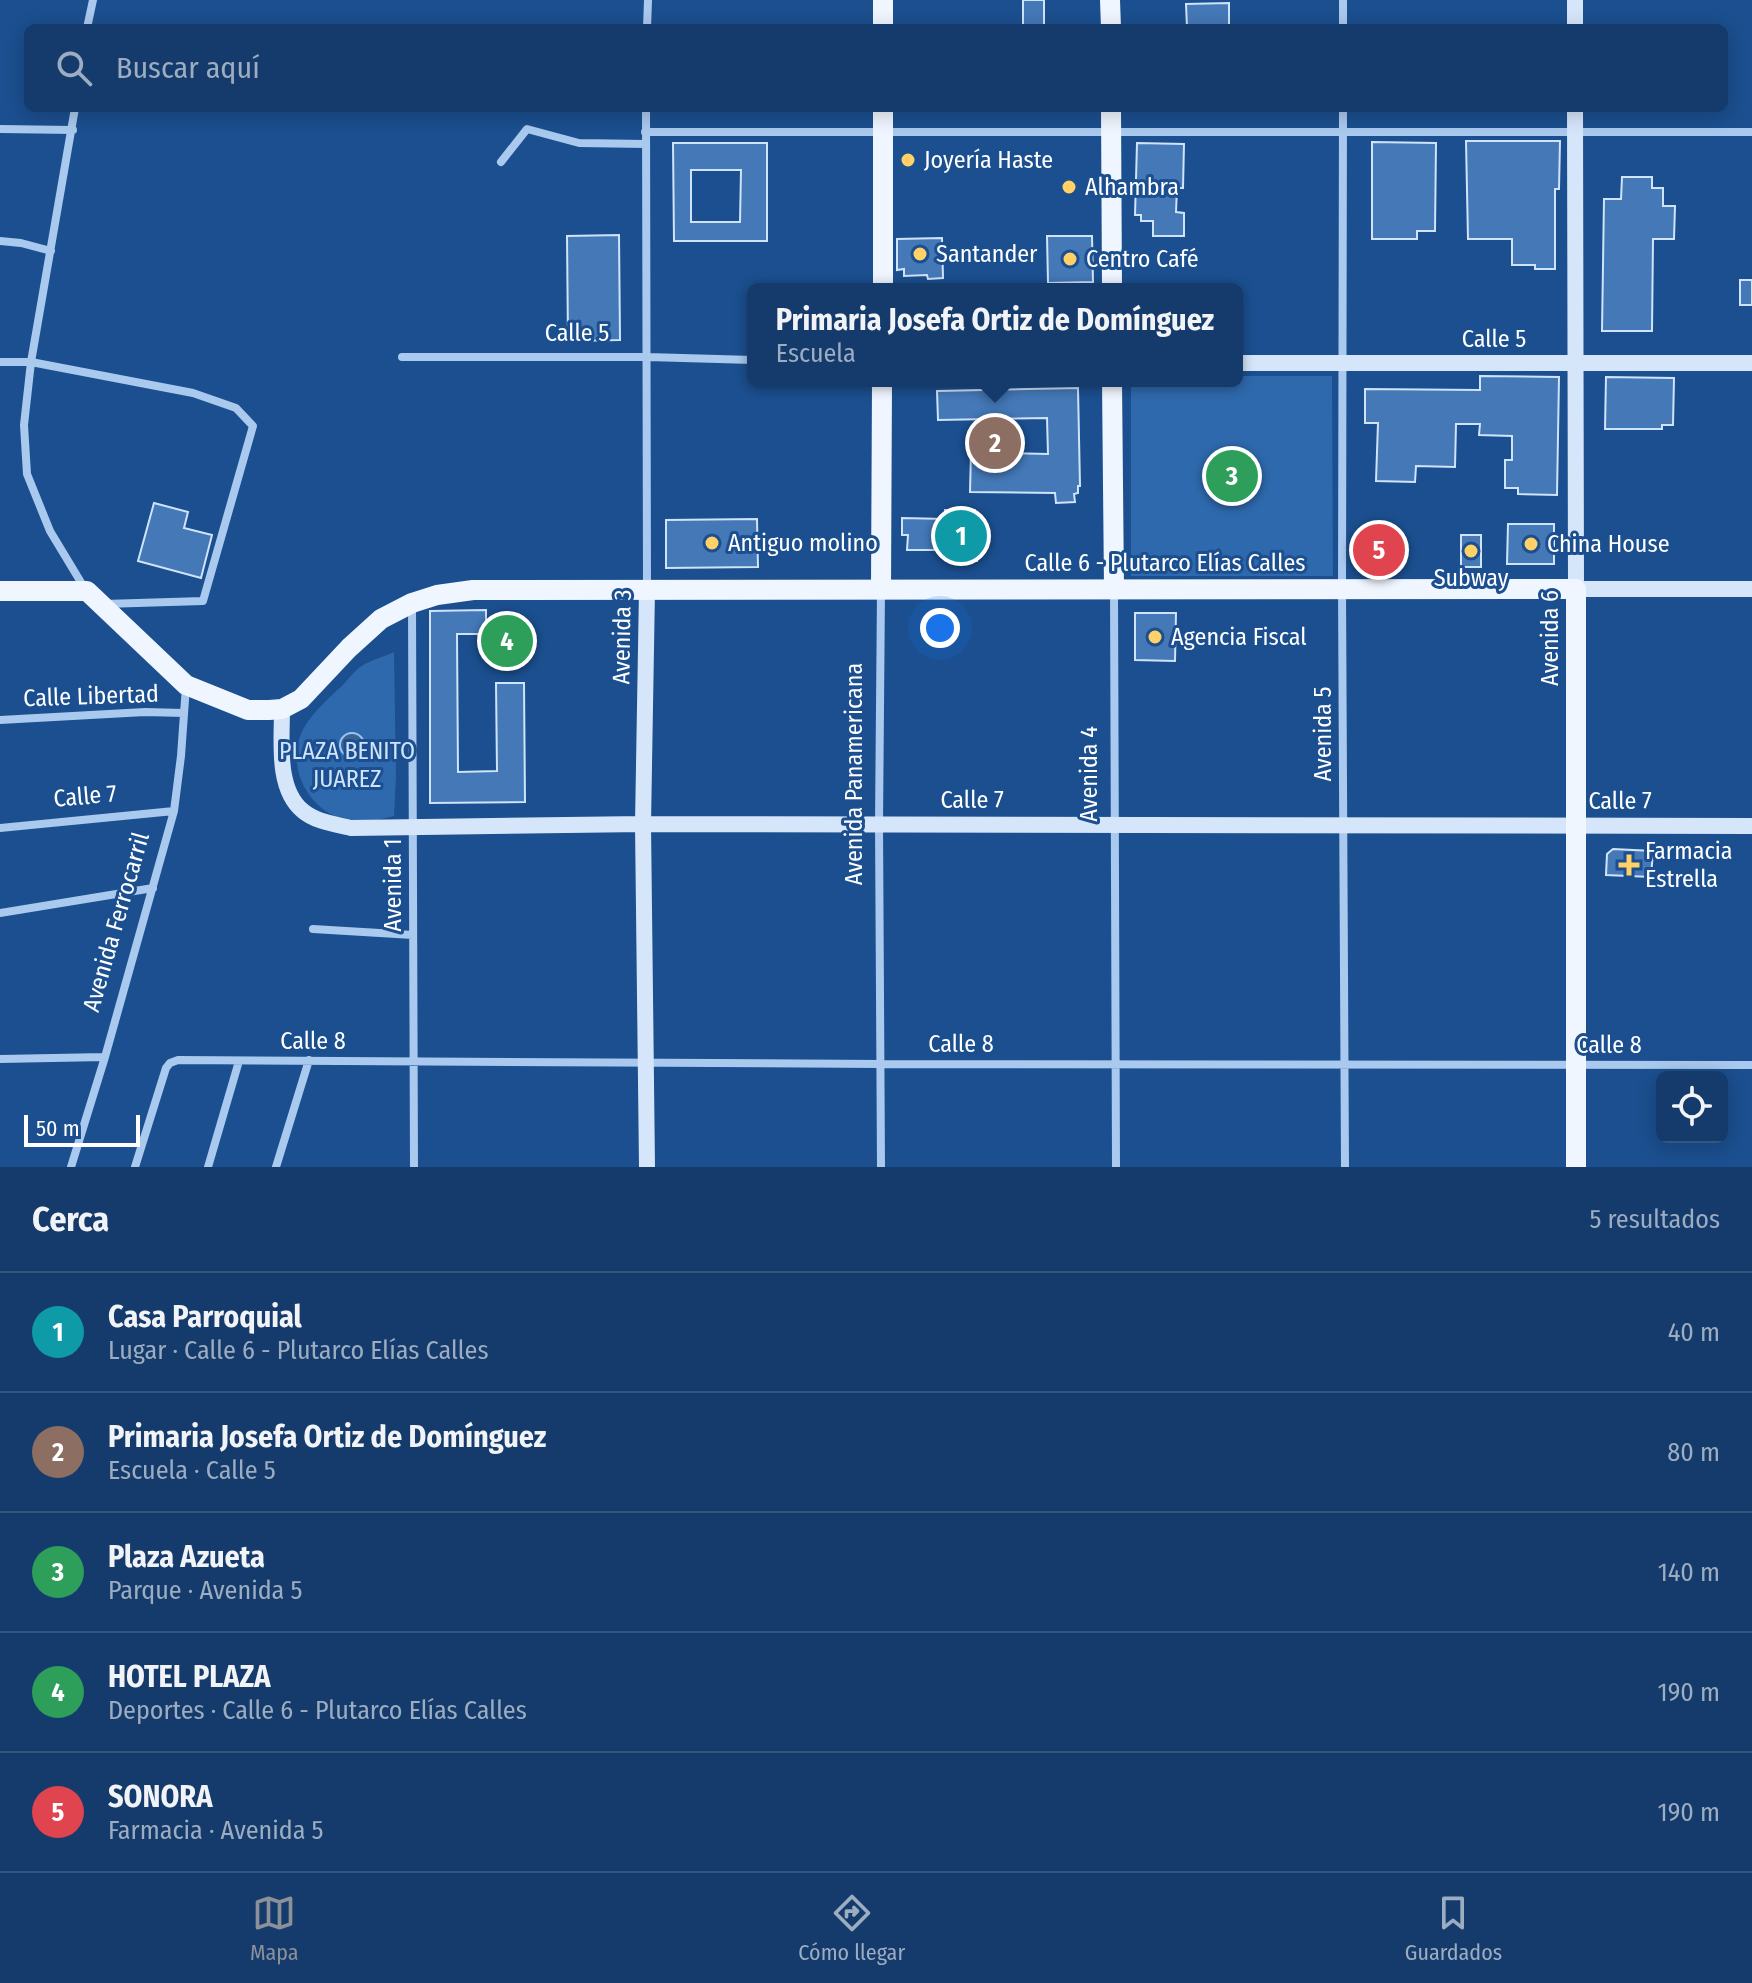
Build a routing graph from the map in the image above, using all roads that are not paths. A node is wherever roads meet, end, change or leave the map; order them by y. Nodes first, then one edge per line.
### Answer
1 (93, 0) edge
2 (648, 0) edge
3 (883, 0) edge
4 (1110, 0) edge
5 (1343, 0) edge
6 (1575, 0) edge
7 (88, 24) edge
8 (647, 24) edge
9 (883, 24) edge
10 (1111, 24) edge
11 (1343, 24) edge
12 (1575, 24) edge
13 (75, 112) edge
14 (646, 112) edge
15 (883, 112) edge
16 (1111, 112) edge
17 (1343, 112) edge
18 (1575, 112) edge
19 (0, 129) edge
20 (73, 130) junction
21 (645, 132) junction
22 (883, 132) junction
23 (1111, 132) junction
24 (1343, 132) junction
25 (1575, 132) junction
26 (1752, 132) edge
27 (646, 144) junction
28 (501, 162) dead end
29 (0, 241) edge
30 (51, 251) junction
31 (883, 283) edge
32 (1112, 283) edge
33 (402, 357) dead end
34 (647, 357) junction
35 (747, 360) edge
36 (0, 362) edge
37 (31, 362) junction
38 (1243, 363) edge
39 (1343, 363) junction
40 (1575, 363) junction
41 (1752, 363) edge
42 (882, 387) edge
43 (1112, 387) edge
44 (1114, 588) junction
45 (881, 589) junction
46 (1342, 589) junction
47 (1576, 589) junction
48 (1752, 589) edge
49 (647, 590) junction
50 (0, 591) edge
51 (94, 598) junction
52 (412, 603) junction
53 (186, 685) junction
54 (282, 709) junction
55 (184, 713) junction
56 (0, 720) edge
57 (174, 811) junction
58 (643, 824) junction
59 (879, 824) junction
60 (1116, 824) junction
61 (1343, 824) junction
62 (1576, 825) junction
63 (413, 826) junction
64 (1752, 826) edge
65 (0, 828) edge
66 (153, 888) junction
67 (0, 913) edge
68 (313, 929) dead end
69 (413, 935) junction
70 (105, 1057) junction
71 (0, 1059) edge
72 (309, 1060) junction
73 (239, 1061) junction
74 (414, 1062) junction
75 (646, 1063) junction
76 (881, 1064) junction
77 (1115, 1064) junction
78 (1345, 1065) junction
79 (1576, 1065) junction
80 (1752, 1065) edge
81 (71, 1167) edge
82 (135, 1167) edge
83 (208, 1167) edge
84 (276, 1167) edge
85 (414, 1167) edge
86 (647, 1167) edge
87 (881, 1167) edge
88 (1116, 1167) edge
89 (1345, 1167) edge
90 (1576, 1167) edge

1 - 7 street
2 - 8 street
3 - 9 main road
4 - 10 main road
5 - 11 street
6 - 12 street
13 - 20 street
14 - 21 street, Avenida 3
15 - 22 main road
16 - 23 main road
17 - 24 street, Avenida 5
18 - 25 street, Avenida 6
19 - 20 street
20 - 30 street
21 - 22 street
21 - 27 street, Avenida 3
22 - 23 street
22 - 31 main road
23 - 24 street
23 - 32 main road
24 - 25 street
24 - 39 street, Avenida 5
25 - 26 street
25 - 40 street, Avenida 6
27 - 28 street
27 - 34 street, Avenida 3
29 - 30 street
30 - 37 street
33 - 34 street, Calle 5
34 - 35 street, Calle 5
34 - 49 street, Avenida 3
36 - 37 street
37 - 51 street
37 - 51 street
38 - 39 street, Calle 5
39 - 40 street, Calle 5
39 - 46 street, Avenida 5
40 - 41 street, Calle 5
40 - 47 street, Avenida 6
42 - 45 main road, Avenida Panamericana
43 - 44 main road, Avenida 4
44 - 45 main road, Calle 6 - Plutarco Elías Calles
44 - 46 main road, Calle 6 - Plutarco Elías Calles
44 - 60 street, Avenida 4
45 - 49 main road, Calle 6 - Plutarco Elías Calles
45 - 59 street, Avenida Panamericana
46 - 47 main road, Calle 6 - Plutarco Elías Calles
46 - 61 street, Avenida 5
47 - 48 street, Calle 6 - Plutarco Elías Calles
47 - 62 main road, Avenida 6
49 - 52 main road, Calle 6 - Plutarco Elías Calles
49 - 58 street, Avenida 3
50 - 51 main road
51 - 53 main road
52 - 54 main road, Calle 6 - Plutarco Elías Calles
52 - 63 street, Avenida 1
53 - 54 main road
53 - 55 street, Avenida Ferrocarril
54 - 63 street, Calle 7
55 - 56 street, Calle Libertad
55 - 57 street, Avenida Ferrocarril
57 - 65 street, Calle 7
57 - 66 street, Avenida Ferrocarril
58 - 59 street, Calle 7
58 - 63 street, Calle 7
58 - 75 street, Avenida 3
59 - 60 street, Calle 7
59 - 76 street, Avenida Panamericana
60 - 61 street, Calle 7
60 - 77 street, Avenida 4
61 - 62 street, Calle 7
61 - 78 street, Avenida 5
62 - 64 street, Calle 7
62 - 79 main road, Avenida 6
63 - 69 street, Avenida 1
66 - 67 street
66 - 70 street, Avenida Ferrocarril
68 - 69 street
69 - 74 street, Avenida 1
70 - 71 street
70 - 81 street, Avenida Ferrocarril
72 - 73 street, Calle 8
72 - 74 street, Calle 8
72 - 84 street
73 - 82 street, Calle 8
73 - 83 street
74 - 75 street, Calle 8
74 - 85 street, Avenida 1
75 - 76 street, Calle 8
75 - 86 street, Avenida 3
76 - 77 street, Calle 8
76 - 87 street, Avenida Panamericana
77 - 78 street, Calle 8
77 - 88 street, Avenida 4
78 - 79 street, Calle 8
78 - 89 street, Avenida 5
79 - 80 street, Calle 8
79 - 90 main road, Avenida 6

